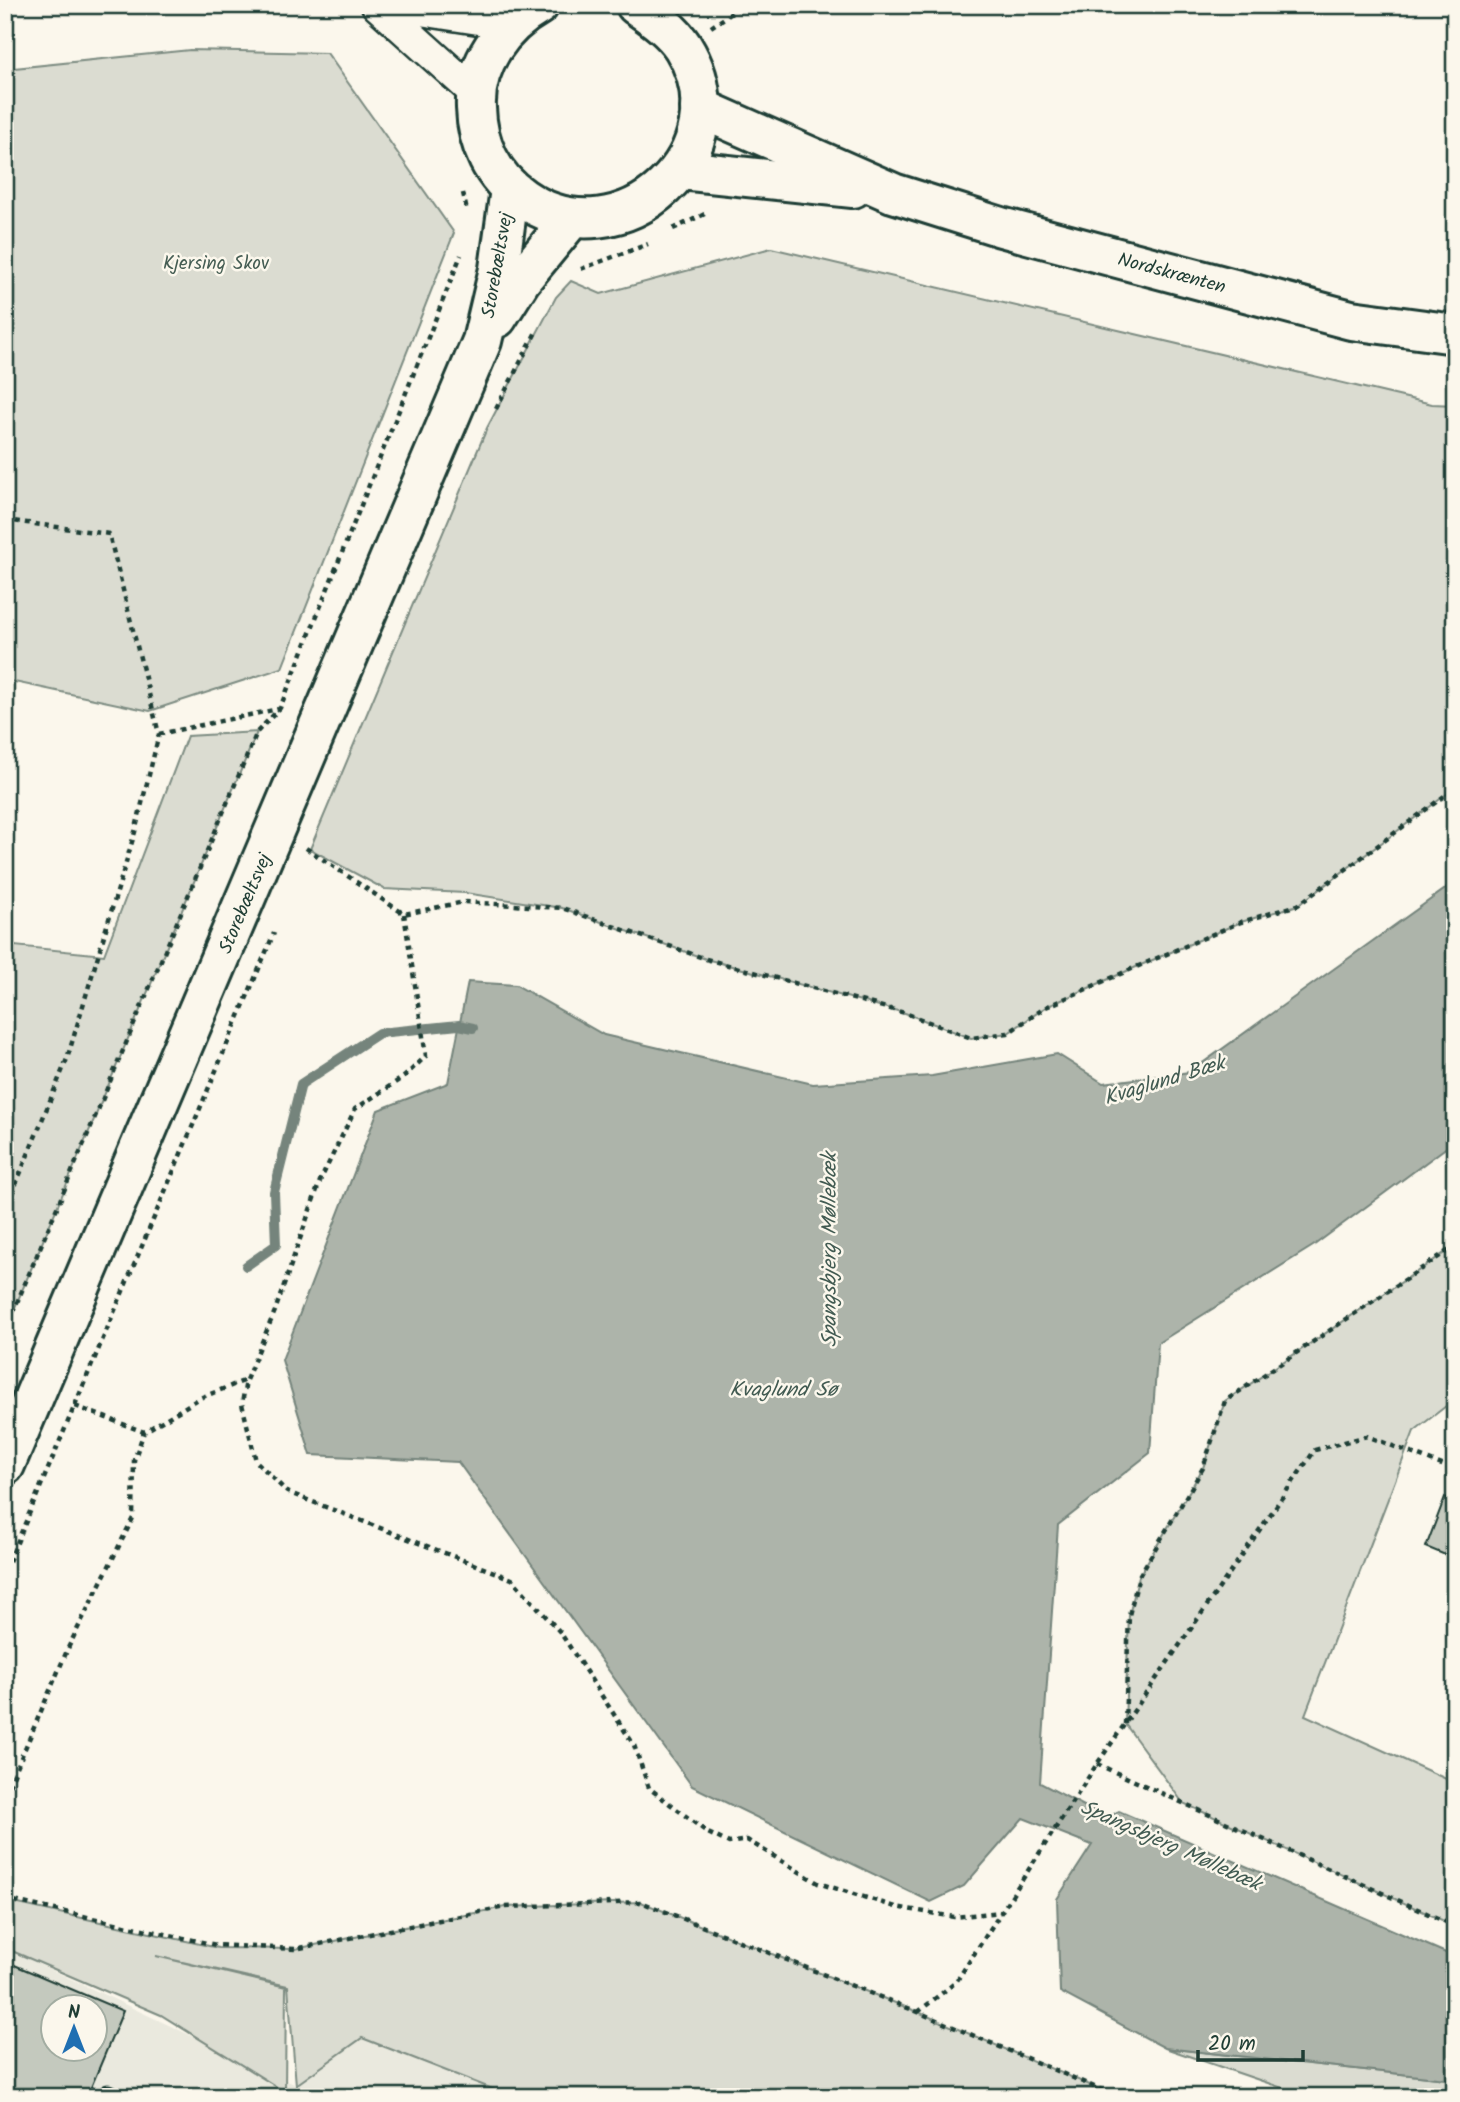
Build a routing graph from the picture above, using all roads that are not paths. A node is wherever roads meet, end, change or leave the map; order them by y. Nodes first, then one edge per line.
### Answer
1 (377, 5) edge
2 (388, 5) edge
3 (636, 5) edge
4 (525, 15) edge
5 (475, 93) junction
6 (700, 108) junction
7 (681, 170) junction
8 (510, 189) junction
9 (893, 193) junction
10 (571, 219) junction
11 (1455, 334) edge
12 (482, 341) junction
13 (5, 1465) edge

1 - 5 street
2 - 4 street
3 - 6 street
4 - 5 street
5 - 8 street
6 - 7 street
6 - 9 street, Nordskrænten
7 - 9 street, Nordskrænten
7 - 10 street
8 - 10 street
8 - 12 street, Storebæltsvej
9 - 11 street, Nordskrænten
10 - 12 street, Storebæltsvej
12 - 13 street, Storebæltsvej

